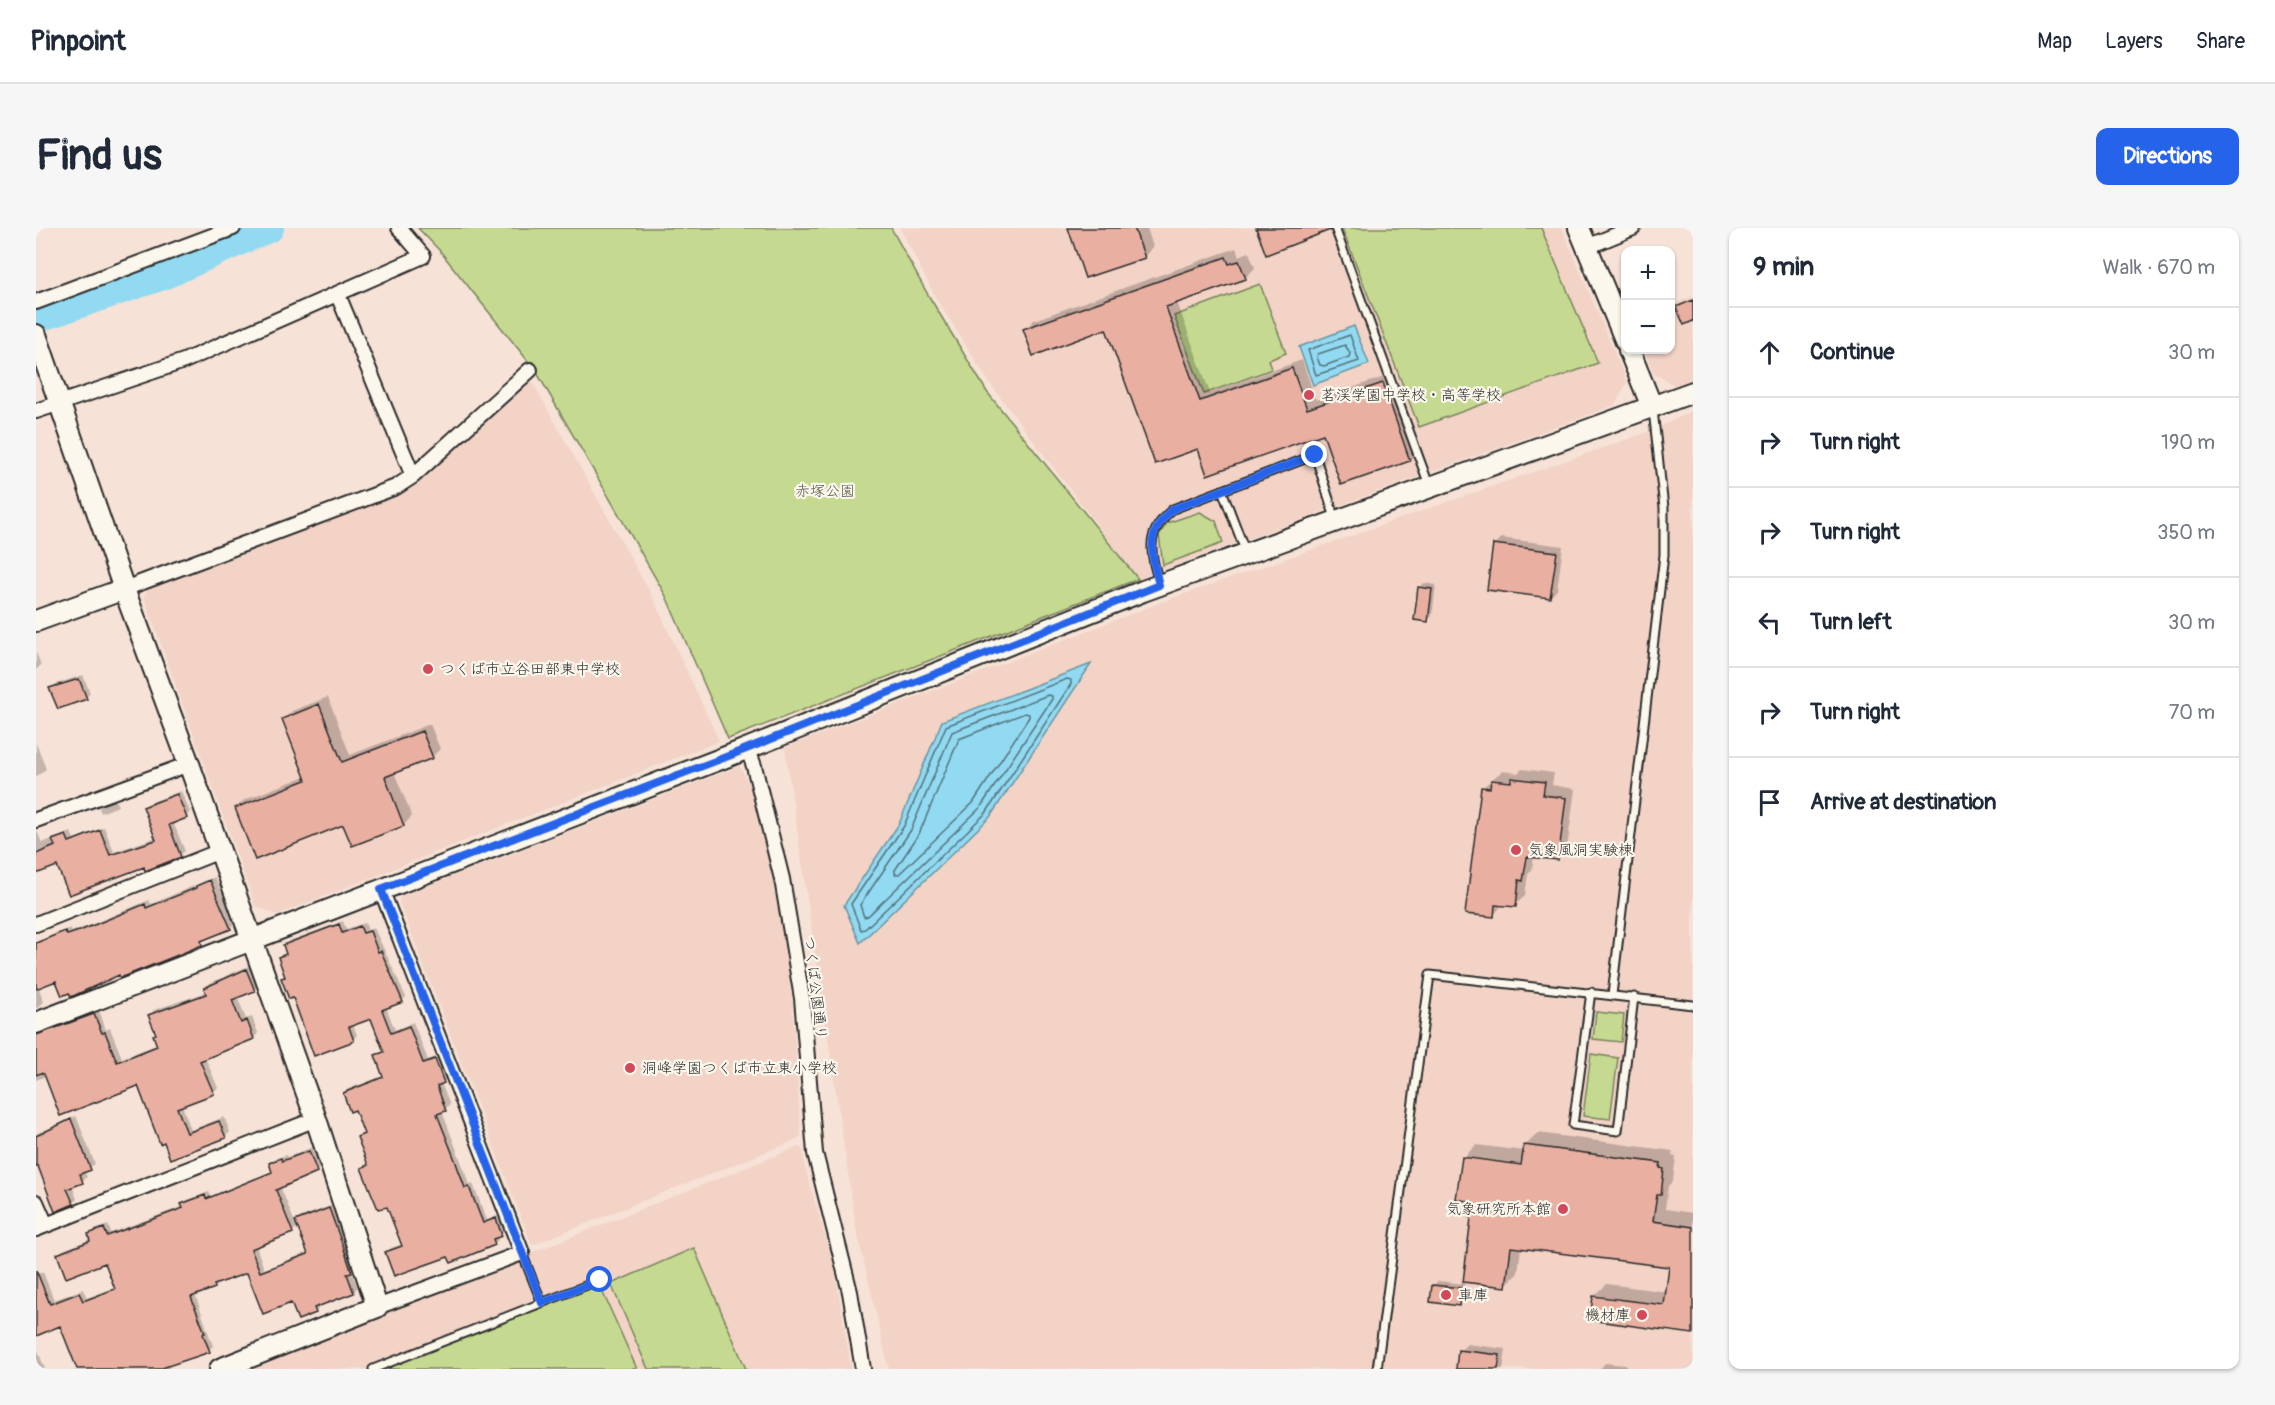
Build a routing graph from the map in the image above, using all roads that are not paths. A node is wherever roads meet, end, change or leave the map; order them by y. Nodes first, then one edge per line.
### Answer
1 (233, 228) edge
2 (399, 228) edge
3 (1335, 228) edge
4 (1579, 228) edge
5 (1633, 228) edge
6 (1587, 247) junction
7 (338, 295) junction
8 (36, 302) edge
9 (1621, 330) edge
10 (36, 336) edge
11 (1631, 354) edge
12 (530, 370) dead end
13 (1693, 392) edge
14 (59, 403) junction
15 (1652, 407) junction
16 (36, 411) edge
17 (413, 476) junction
18 (1430, 487) junction
19 (1222, 490) junction
20 (1336, 522) junction
21 (1246, 554) junction
22 (1159, 585) junction
23 (124, 589) junction
24 (36, 621) edge
25 (750, 755) dead end
26 (189, 764) junction
27 (36, 820) edge
28 (220, 851) junction
29 (381, 889) junction
30 (36, 924) edge
31 (251, 940) junction
32 (1591, 992) junction
33 (1612, 995) junction
34 (1634, 997) junction
35 (1693, 1005) edge
36 (36, 1023) edge
37 (316, 1119) junction
38 (36, 1202) edge
39 (41, 1227) edge
40 (522, 1253) junction
41 (600, 1280) dead end
42 (542, 1303) junction
43 (377, 1307) junction
44 (220, 1369) edge
45 (373, 1369) edge
46 (863, 1369) edge
47 (1377, 1369) edge

1 - 8 street
2 - 7 street
3 - 18 lane
4 - 6 street
5 - 6 street
6 - 9 street
7 - 14 street
7 - 17 street
10 - 14 street
11 - 15 street
12 - 17 street
13 - 15 street
14 - 16 street
14 - 23 street
15 - 18 street
15 - 33 lane
17 - 23 street
18 - 20 street
19 - 20 lane
19 - 21 lane
19 - 22 lane
20 - 21 street
21 - 22 street
22 - 29 street
23 - 24 street
23 - 26 street
25 - 46 street, つくば公園通り
26 - 27 street
26 - 28 street
28 - 30 street
28 - 31 street
29 - 31 street
29 - 40 street
31 - 36 street
31 - 37 street
32 - 33 lane
32 - 34 lane
32 - 47 lane
33 - 34 lane
34 - 35 lane
37 - 39 street
37 - 43 street
38 - 39 street
40 - 42 lane
40 - 43 street
41 - 42 lane
42 - 45 lane
43 - 44 street

